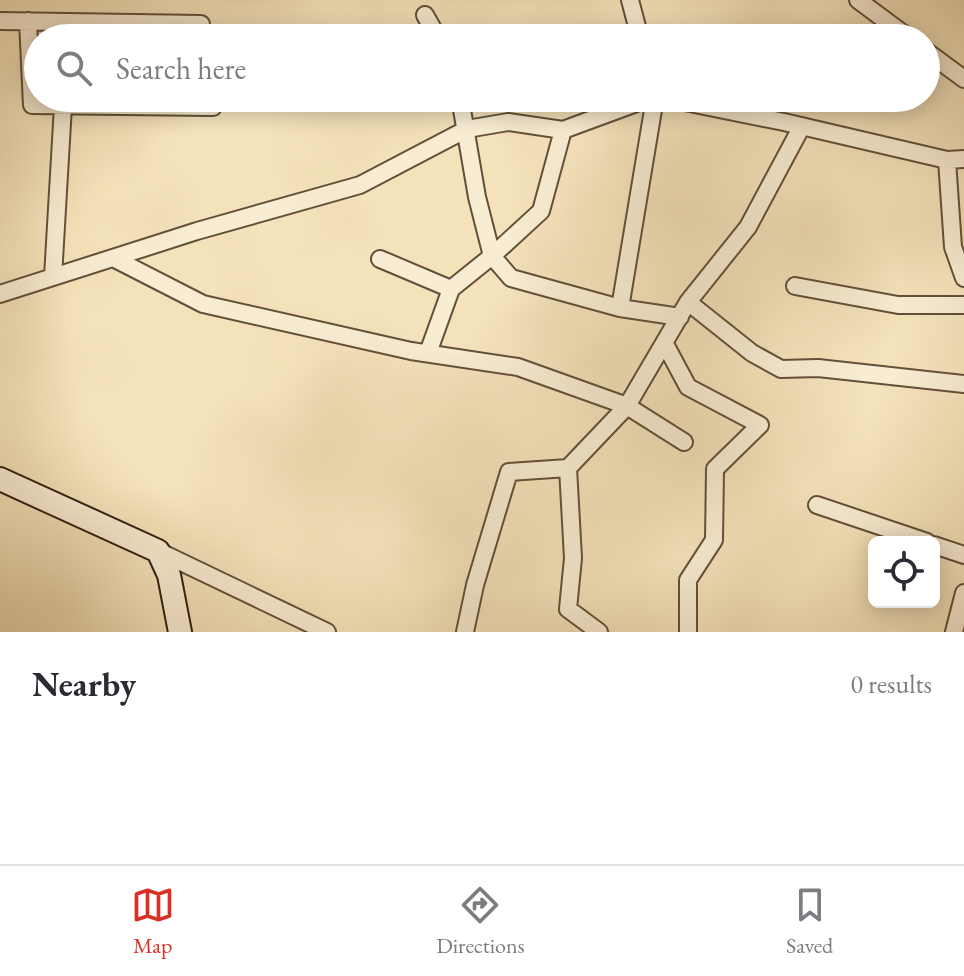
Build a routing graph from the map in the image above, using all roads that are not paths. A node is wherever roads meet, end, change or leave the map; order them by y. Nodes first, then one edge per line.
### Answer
1 (630, 0) edge
2 (858, 0) edge
3 (425, 15) dead end
4 (0, 21) edge
5 (28, 21) junction
6 (28, 24) edge
7 (201, 24) dead end
8 (430, 24) edge
9 (636, 24) edge
10 (890, 24) edge
11 (940, 61) edge
12 (964, 79) edge
13 (63, 112) edge
14 (463, 112) edge
15 (612, 112) edge
16 (648, 112) edge
17 (734, 112) edge
18 (802, 126) junction
19 (467, 129) junction
20 (563, 130) junction
21 (956, 160) edge
22 (492, 256) junction
23 (113, 258) junction
24 (380, 259) dead end
25 (53, 277) junction
26 (964, 278) edge
27 (795, 286) dead end
28 (451, 289) junction
29 (0, 294) edge
30 (964, 305) edge
31 (620, 308) junction
32 (684, 310) junction
33 (665, 344) junction
34 (428, 353) junction
35 (964, 384) edge
36 (627, 406) junction
37 (684, 442) dead end
38 (568, 468) junction
39 (0, 479) edge
40 (817, 505) dead end
41 (909, 536) edge
42 (940, 547) edge
43 (158, 551) junction
44 (964, 555) edge
45 (964, 593) edge
46 (180, 632) edge
47 (327, 632) edge
48 (465, 632) edge
49 (599, 632) edge
50 (688, 632) edge
51 (954, 632) edge

1 - 9 street
2 - 10 street
3 - 8 street
4 - 5 street
5 - 6 street
5 - 7 street
11 - 12 street
13 - 25 street
14 - 19 street
15 - 20 street
16 - 31 street
17 - 18 street
18 - 21 street
18 - 32 street
19 - 20 street
19 - 22 street
19 - 23 street
20 - 22 street
21 - 26 street
22 - 28 street
22 - 31 street
23 - 25 street
23 - 34 street
24 - 28 street
25 - 29 street
27 - 30 street
28 - 34 street
31 - 32 street
32 - 33 street
32 - 35 street
33 - 36 street
33 - 50 street
34 - 36 street
36 - 37 street
36 - 38 street
38 - 48 street
38 - 49 street
39 - 43 main road
40 - 41 street
42 - 44 street
43 - 46 main road
43 - 47 street
45 - 51 street

